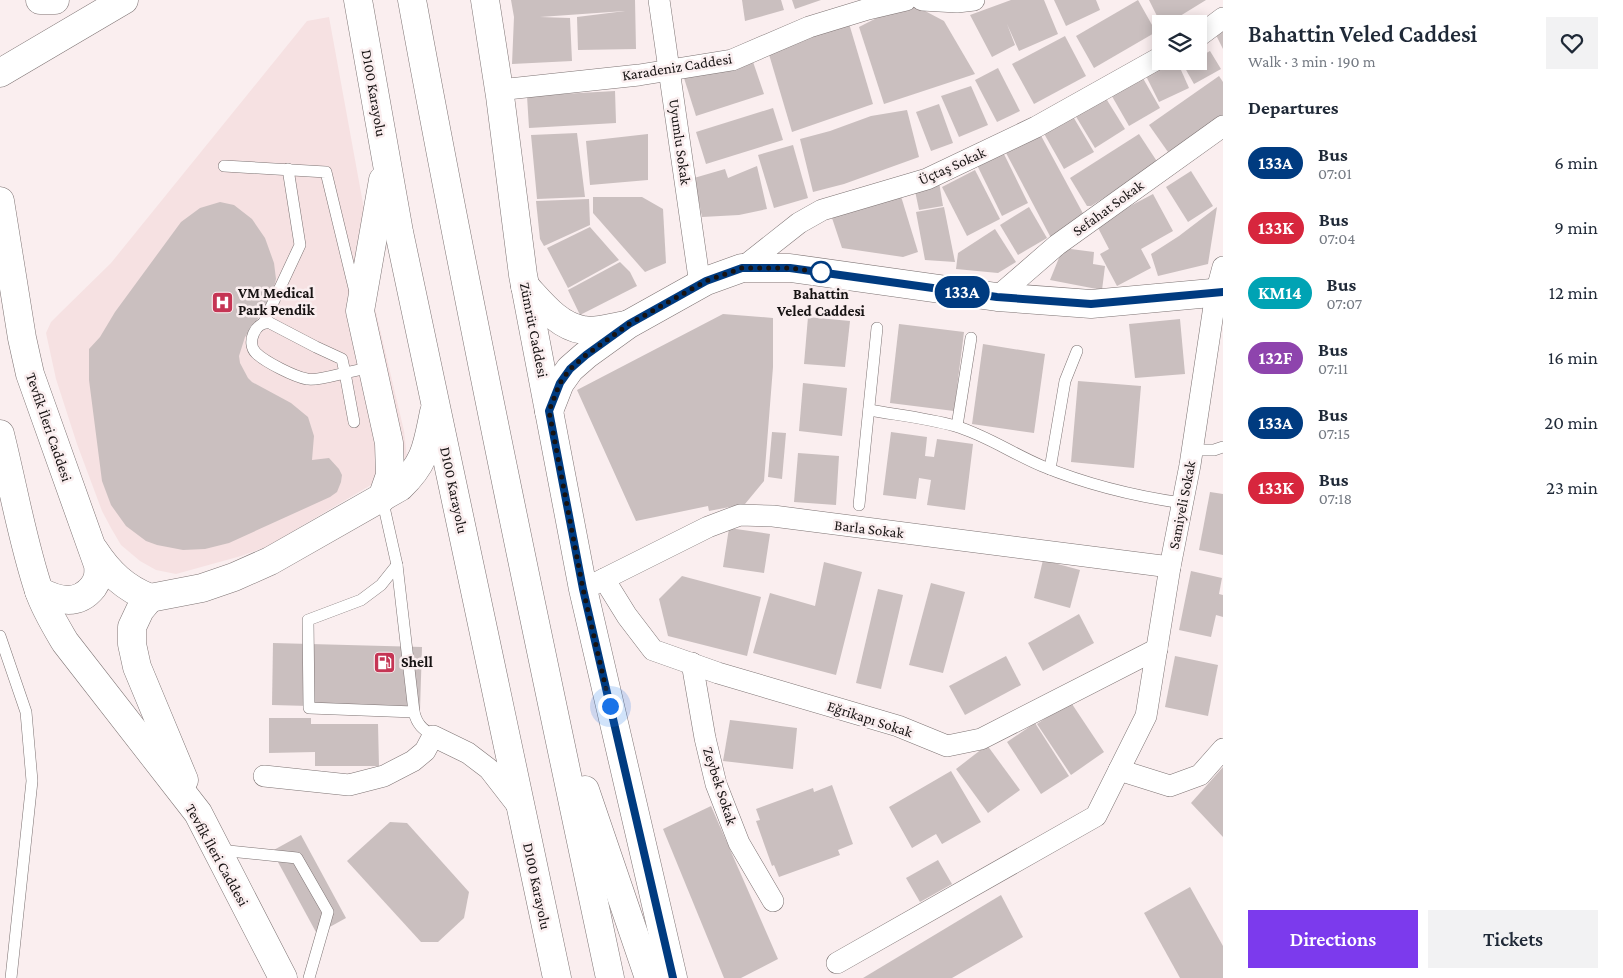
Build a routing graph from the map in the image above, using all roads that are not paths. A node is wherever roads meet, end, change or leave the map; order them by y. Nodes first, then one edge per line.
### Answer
1 (40, 0) edge
2 (55, 0) edge
3 (124, 0) edge
4 (358, 0) edge
5 (412, 0) edge
6 (486, 0) edge
7 (660, 0) edge
8 (906, 0) edge
9 (922, 0) edge
10 (974, 0) edge
11 (866, 4) edge
12 (1223, 18) edge
13 (1207, 30) edge
14 (1152, 62) edge
15 (669, 70) junction
16 (0, 73) edge
17 (499, 90) junction
18 (1223, 126) edge
19 (386, 161) junction
20 (224, 166) dead end
21 (288, 169) junction
22 (0, 201) edge
23 (1223, 267) edge
24 (742, 268) junction
25 (700, 285) junction
26 (526, 286) junction
27 (1220, 293) edge
28 (997, 297) junction
29 (360, 311) junction
30 (264, 322) junction
31 (629, 324) junction
32 (877, 328) dead end
33 (971, 338) dead end
34 (1077, 351) dead end
35 (372, 367) junction
36 (345, 373) junction
37 (436, 403) junction
38 (869, 410) junction
39 (549, 411) junction
40 (354, 422) dead end
41 (957, 426) junction
42 (0, 434) edge
43 (1223, 447) edge
44 (1192, 450) junction
45 (1050, 469) junction
46 (382, 498) junction
47 (1182, 503) junction
48 (859, 505) dead end
49 (93, 549) junction
50 (397, 565) junction
51 (1170, 567) junction
52 (594, 584) junction
53 (39, 591) junction
54 (150, 598) junction
55 (0, 636) edge
56 (1157, 650) junction
57 (692, 664) junction
58 (544, 668) junction
59 (414, 712) junction
60 (433, 736) junction
61 (1223, 749) edge
62 (1119, 770) junction
63 (264, 776) dead end
64 (522, 811) junction
65 (198, 814) junction
66 (217, 850) junction
67 (773, 901) dead end
68 (836, 963) dead end
69 (11, 978) edge
70 (283, 978) edge
71 (310, 978) edge
72 (557, 978) edge
73 (610, 978) edge
74 (649, 978) edge
75 (673, 978) edge

1 - 2 main road
3 - 16 main road
4 - 19 main road, D100 Karayolu
5 - 58 main road
6 - 17 main road, Zümrüt Caddesi
7 - 15 street, Uyumlu Sokak
8 - 11 street, Karadeniz Caddesi
9 - 10 street
11 - 15 street, Karadeniz Caddesi
12 - 13 street
14 - 24 street, Üçtaş Sokak
15 - 17 street, Karadeniz Caddesi
15 - 25 street, Uyumlu Sokak
17 - 26 main road, Zümrüt Caddesi
18 - 28 street, Sefahat Sokak
19 - 29 main road
19 - 37 main road, D100 Karayolu
20 - 21 lane
21 - 29 lane
21 - 30 lane
22 - 49 main road, Tevfik İleri Caddesi
23 - 27 street
24 - 25 main road
24 - 28 main road
25 - 31 main road
26 - 31 main road
26 - 39 main road, Zümrüt Caddesi
27 - 28 main road
27 - 44 street, Samiyeli Sokak
29 - 35 main road
30 - 36 lane
30 - 36 lane
31 - 39 main road
32 - 38 lane
33 - 41 lane
34 - 45 lane
35 - 36 lane
35 - 46 main road
36 - 40 lane
37 - 46 main road
37 - 64 main road, D100 Karayolu
38 - 41 lane
38 - 48 lane
39 - 52 main road, Zümrüt Caddesi
41 - 45 lane
42 - 53 main road, Tevfik İleri Caddesi
43 - 44 lane
44 - 47 street, Samiyeli Sokak
45 - 47 lane
46 - 50 lane
46 - 54 main road
47 - 51 street, Samiyeli Sokak
49 - 53 main road, Tevfik İleri Caddesi
49 - 54 main road
50 - 59 lane
50 - 59 lane
51 - 52 street, Barla Sokak
51 - 56 street, Samiyeli Sokak
52 - 57 street, Eğrikapı Sokak
52 - 75 main road, Zümrüt Caddesi
53 - 65 main road, Tevfik İleri Caddesi
54 - 65 main road
55 - 69 lane
56 - 57 street, Eğrikapı Sokak
56 - 62 street, Samiyeli Sokak
57 - 67 street, Zeybek Sokak
58 - 73 main road
58 - 74 main road
59 - 60 lane
60 - 63 street
60 - 64 street
61 - 62 street
62 - 68 street, Samiyeli Sokak
64 - 72 main road, D100 Karayolu
65 - 66 main road, Tevfik İleri Caddesi
66 - 70 main road, Tevfik İleri Caddesi
66 - 71 lane

